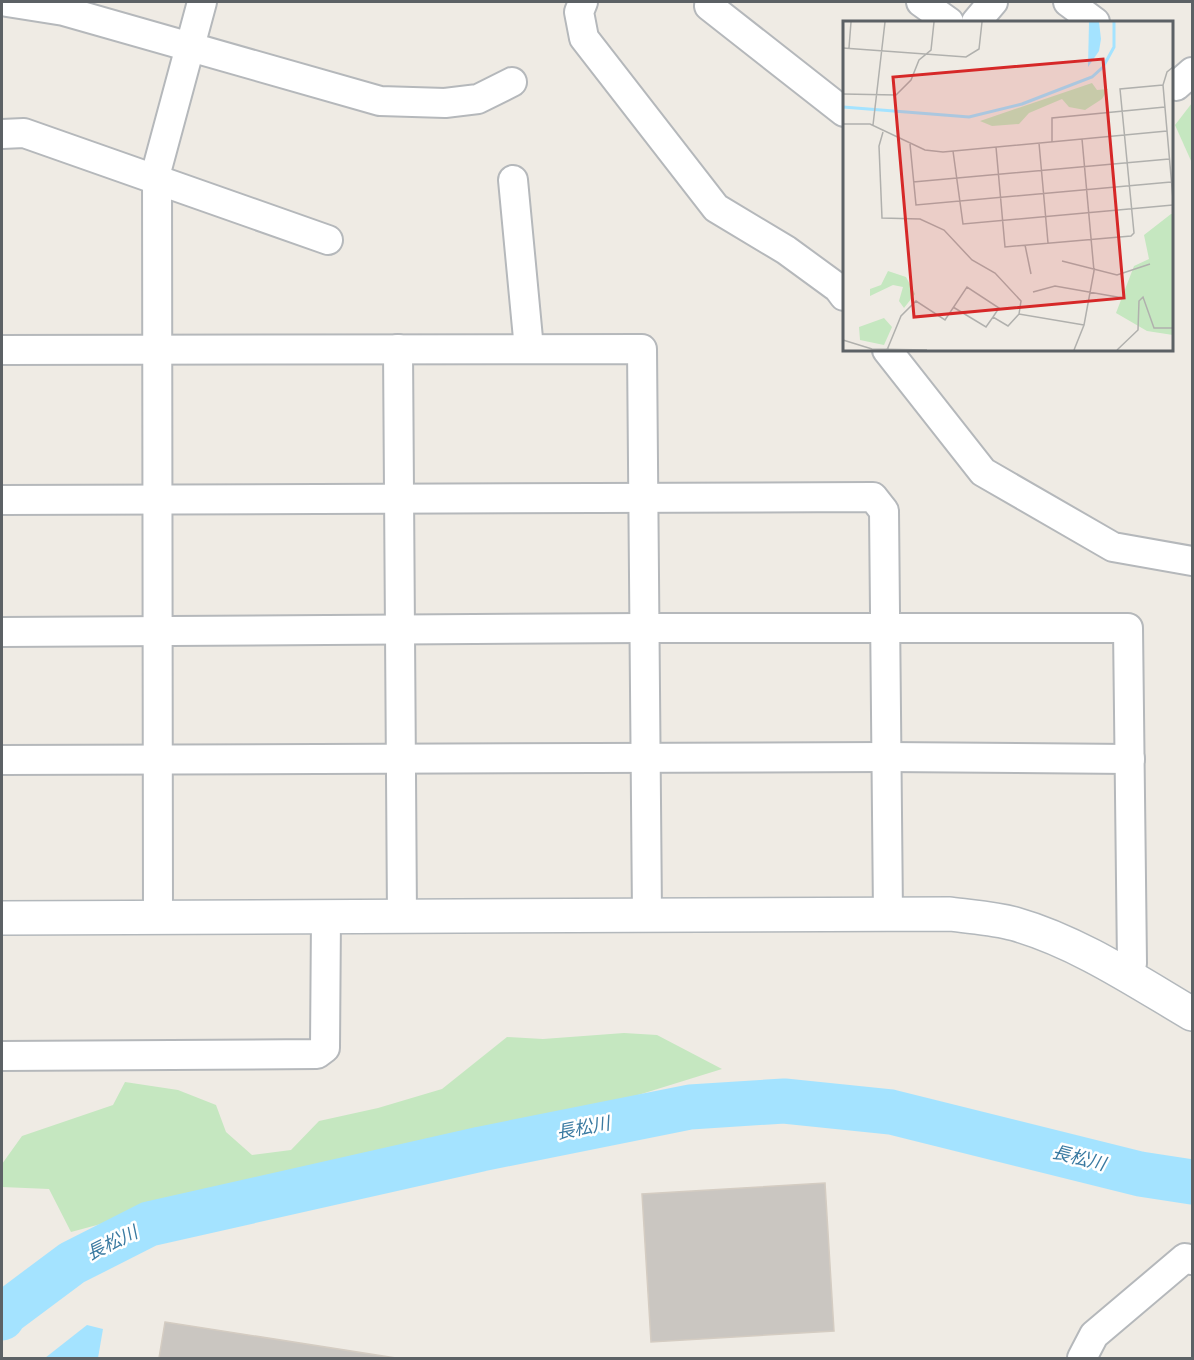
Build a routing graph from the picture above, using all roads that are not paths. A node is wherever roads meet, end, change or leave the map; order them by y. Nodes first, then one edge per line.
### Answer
1 (7, 2) edge
2 (202, 2) edge
3 (583, 2) edge
4 (712, 2) edge
5 (921, 2) edge
6 (993, 2) edge
7 (1068, 2) edge
8 (948, 21) edge
9 (977, 21) edge
10 (1094, 21) edge
11 (189, 47) junction
12 (1192, 72) edge
13 (512, 82) dead end
14 (1173, 84) edge
15 (843, 111) edge
16 (2, 134) edge
17 (157, 180) junction
18 (513, 180) dead end
19 (328, 240) dead end
20 (843, 295) edge
21 (398, 349) junction
22 (529, 349) junction
23 (2, 350) edge
24 (158, 350) junction
25 (888, 351) edge
26 (643, 497) junction
27 (399, 498) junction
28 (158, 499) junction
29 (2, 500) edge
30 (1192, 561) edge
31 (643, 628) junction
32 (885, 628) junction
33 (400, 630) junction
34 (2, 632) edge
35 (158, 633) junction
36 (887, 757) junction
37 (645, 758) junction
38 (401, 759) junction
39 (1130, 759) junction
40 (2, 760) edge
41 (158, 760) junction
42 (888, 914) junction
43 (647, 915) junction
44 (326, 916) junction
45 (402, 916) junction
46 (158, 917) junction
47 (2, 918) edge
48 (1128, 977) junction
49 (1192, 1014) edge
50 (2, 1056) edge
51 (1192, 1260) edge
52 (1082, 1359) edge

1 - 11 street
2 - 11 street
3 - 20 street
4 - 15 street
5 - 8 street
6 - 9 street
7 - 10 street
11 - 13 street
11 - 17 street
12 - 14 street
16 - 17 street
17 - 19 street
17 - 24 street
18 - 22 street
21 - 22 street
21 - 24 street
21 - 27 street
22 - 26 street
23 - 24 street
24 - 28 street
25 - 30 street
26 - 27 street
26 - 31 street
26 - 32 street
27 - 28 street
27 - 33 street
28 - 29 street
28 - 35 street
31 - 32 street
31 - 33 street
31 - 37 street
32 - 36 street
32 - 39 street
33 - 35 street
33 - 38 street
34 - 35 street
35 - 41 street
36 - 37 street
36 - 39 street
36 - 42 street
37 - 38 street
37 - 43 street
38 - 41 street
38 - 45 street
39 - 48 street
40 - 41 street
41 - 46 street
42 - 43 street
42 - 48 street
43 - 45 street
44 - 45 street
44 - 46 street
44 - 50 street
46 - 47 street
48 - 49 street
51 - 52 street

